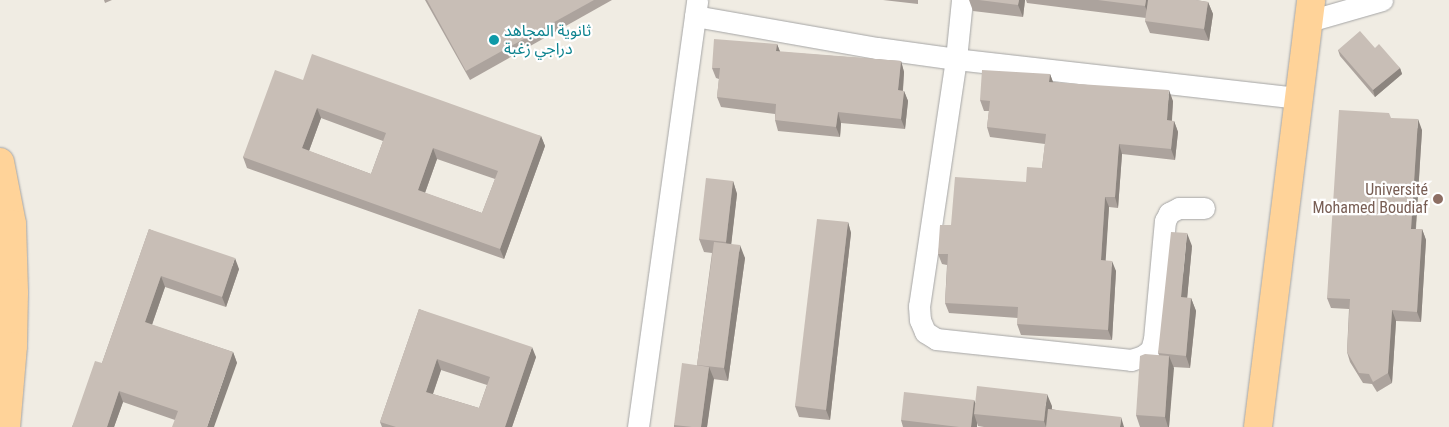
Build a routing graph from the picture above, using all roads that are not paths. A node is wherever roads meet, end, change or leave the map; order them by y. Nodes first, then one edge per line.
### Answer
1 (962, 0) edge
2 (1382, 0) edge
3 (696, 8) edge
4 (1310, 10) edge
5 (956, 59) junction
6 (1300, 98) junction
7 (0, 162) edge
8 (1204, 208) dead end
9 (6, 427) edge
10 (638, 427) edge
11 (1258, 427) edge

1 - 5 street
2 - 4 street
3 - 5 street
3 - 10 street
4 - 6 main road
5 - 6 street
5 - 8 street
6 - 11 main road
7 - 9 main road

